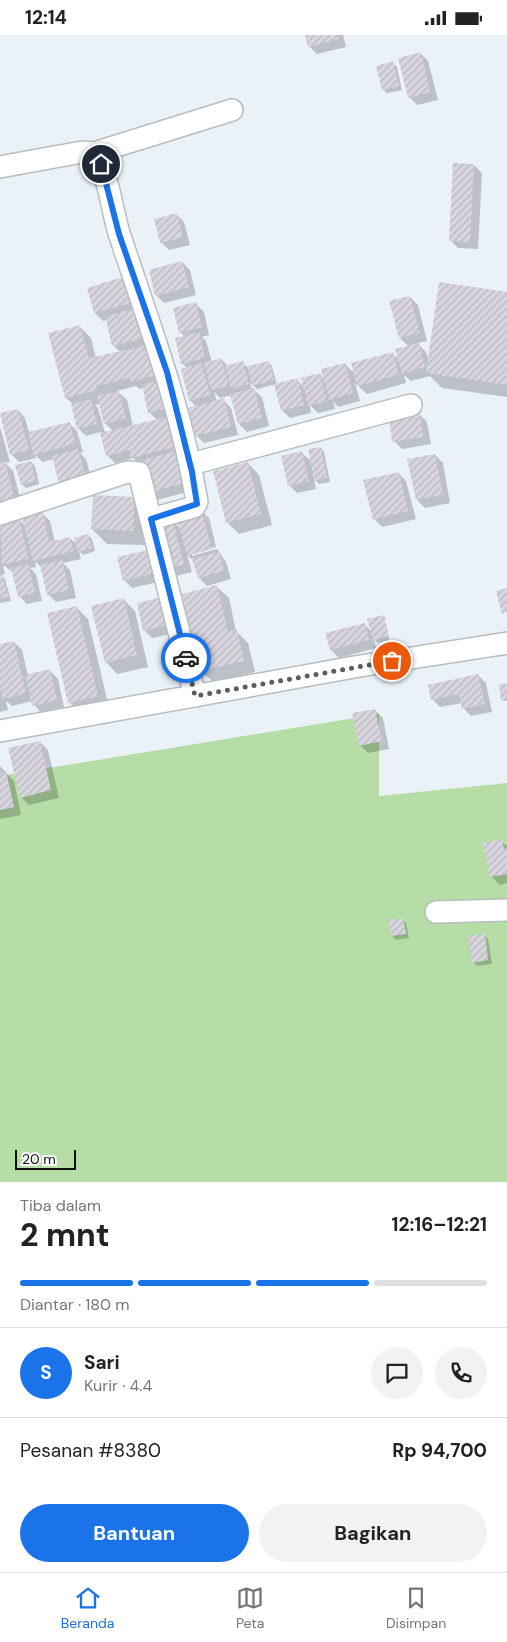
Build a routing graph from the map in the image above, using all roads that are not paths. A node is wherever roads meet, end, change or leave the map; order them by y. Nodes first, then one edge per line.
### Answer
1 (232, 110) dead end
2 (94, 153) junction
3 (0, 167) edge
4 (411, 405) dead end
5 (190, 465) junction
6 (0, 514) edge
7 (151, 519) junction
8 (507, 643) edge
9 (195, 696) junction
10 (0, 731) edge
11 (507, 910) edge
12 (436, 911) dead end

1 - 2 street
2 - 3 street
2 - 5 street
4 - 5 street
5 - 7 street
6 - 7 street
7 - 9 street
8 - 9 street
9 - 10 street
11 - 12 street

